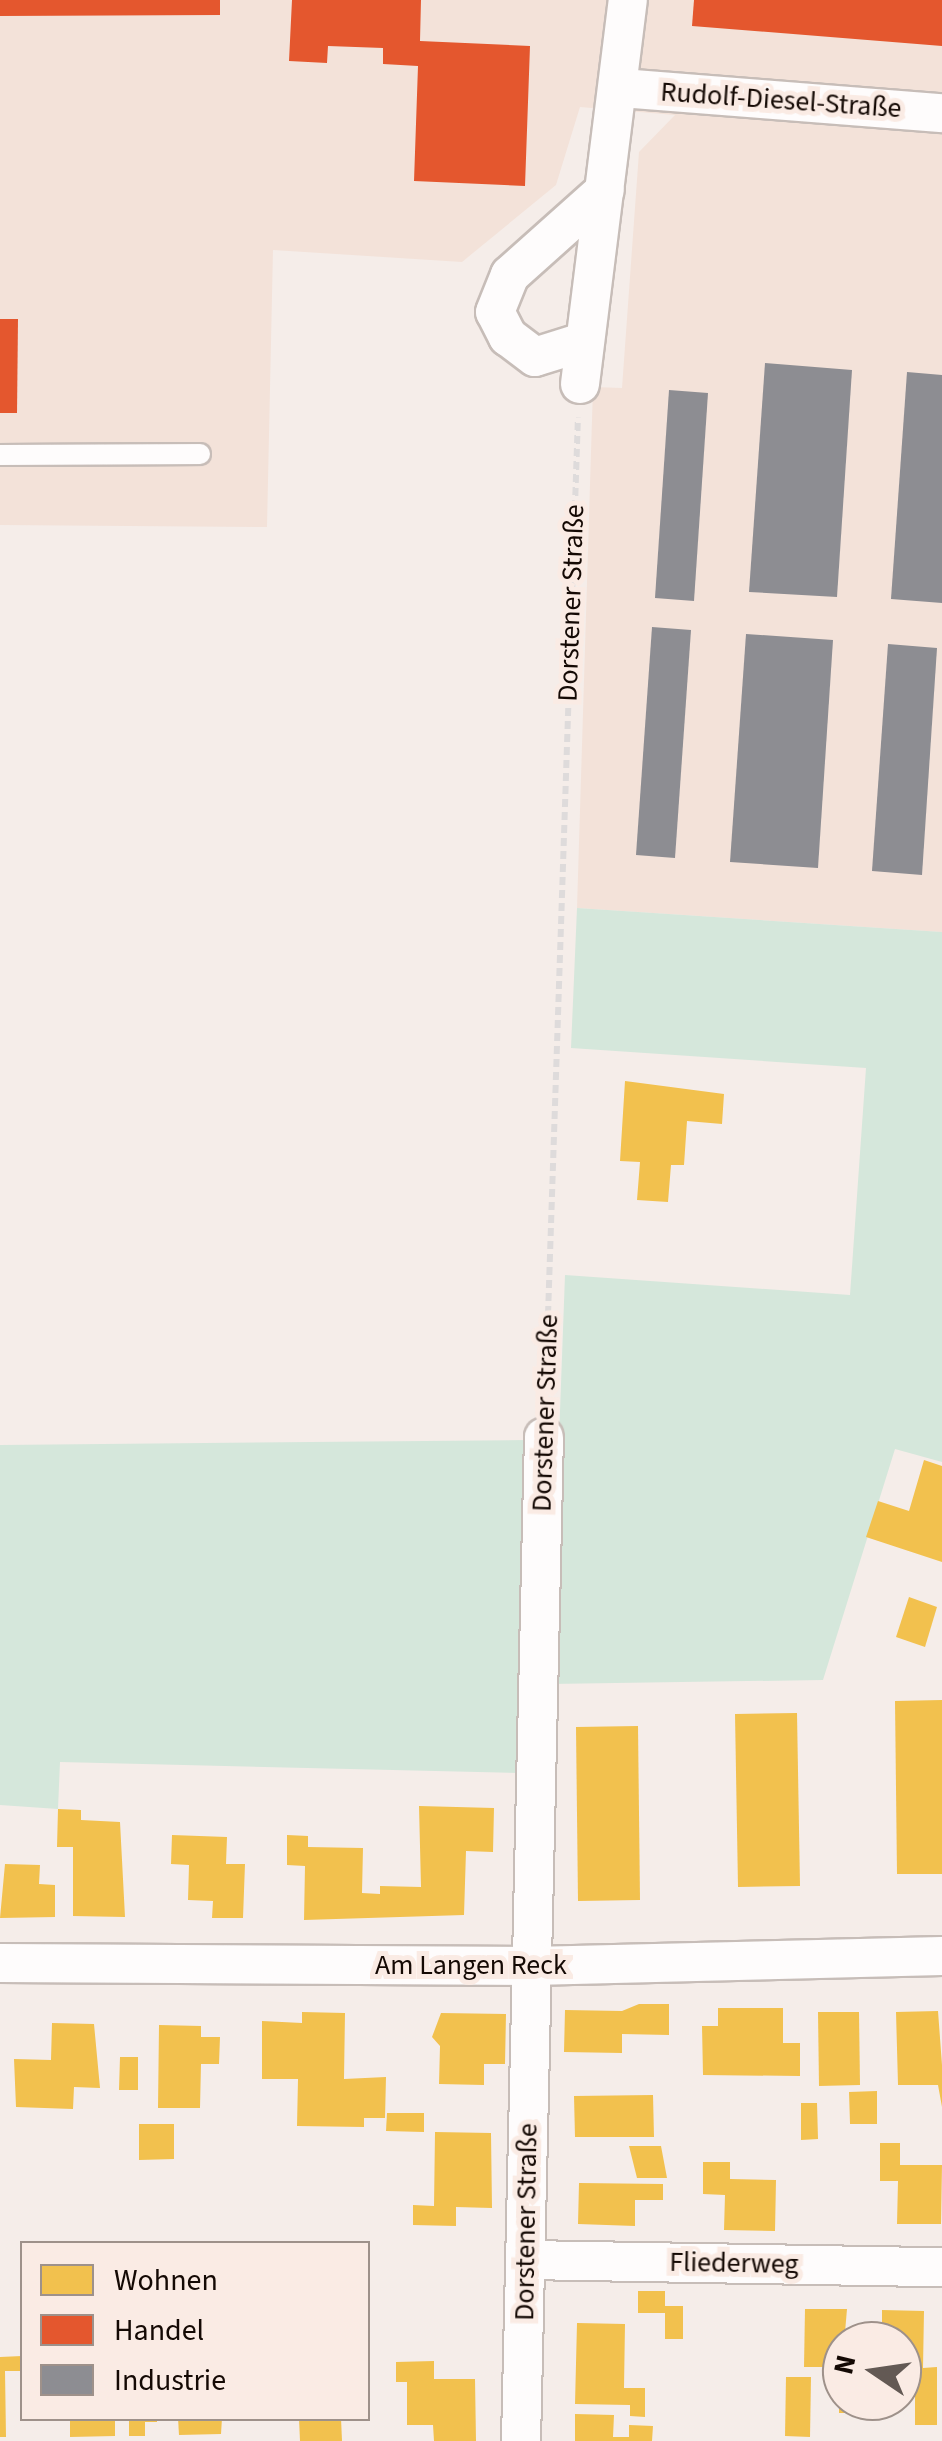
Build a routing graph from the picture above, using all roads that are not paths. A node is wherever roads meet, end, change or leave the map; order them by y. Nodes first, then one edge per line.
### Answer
1 (628, 0) edge
2 (621, 88) junction
3 (942, 112) edge
4 (605, 190) junction
5 (583, 342) junction
6 (580, 384) road end
7 (200, 454) dead end
8 (0, 456) edge
9 (544, 1437) road end
10 (942, 1956) edge
11 (0, 1963) edge
12 (532, 1966) junction
13 (526, 2260) junction
14 (942, 2267) edge
15 (521, 2441) edge

1 - 2 street, Rudolf-Diesel-Straße
2 - 3 street, Rudolf-Diesel-Straße
2 - 4 street, Rudolf-Diesel-Straße
4 - 5 street, Rudolf-Diesel-Straße
4 - 5 street
5 - 6 street, Rudolf-Diesel-Straße
7 - 8 lane
9 - 12 street, Dorstener Straße
10 - 12 street, Am Langen Reck
11 - 12 street, Am Langen Reck
12 - 13 street, Dorstener Straße
13 - 14 street, Fliederweg
13 - 15 street, Dorstener Straße

